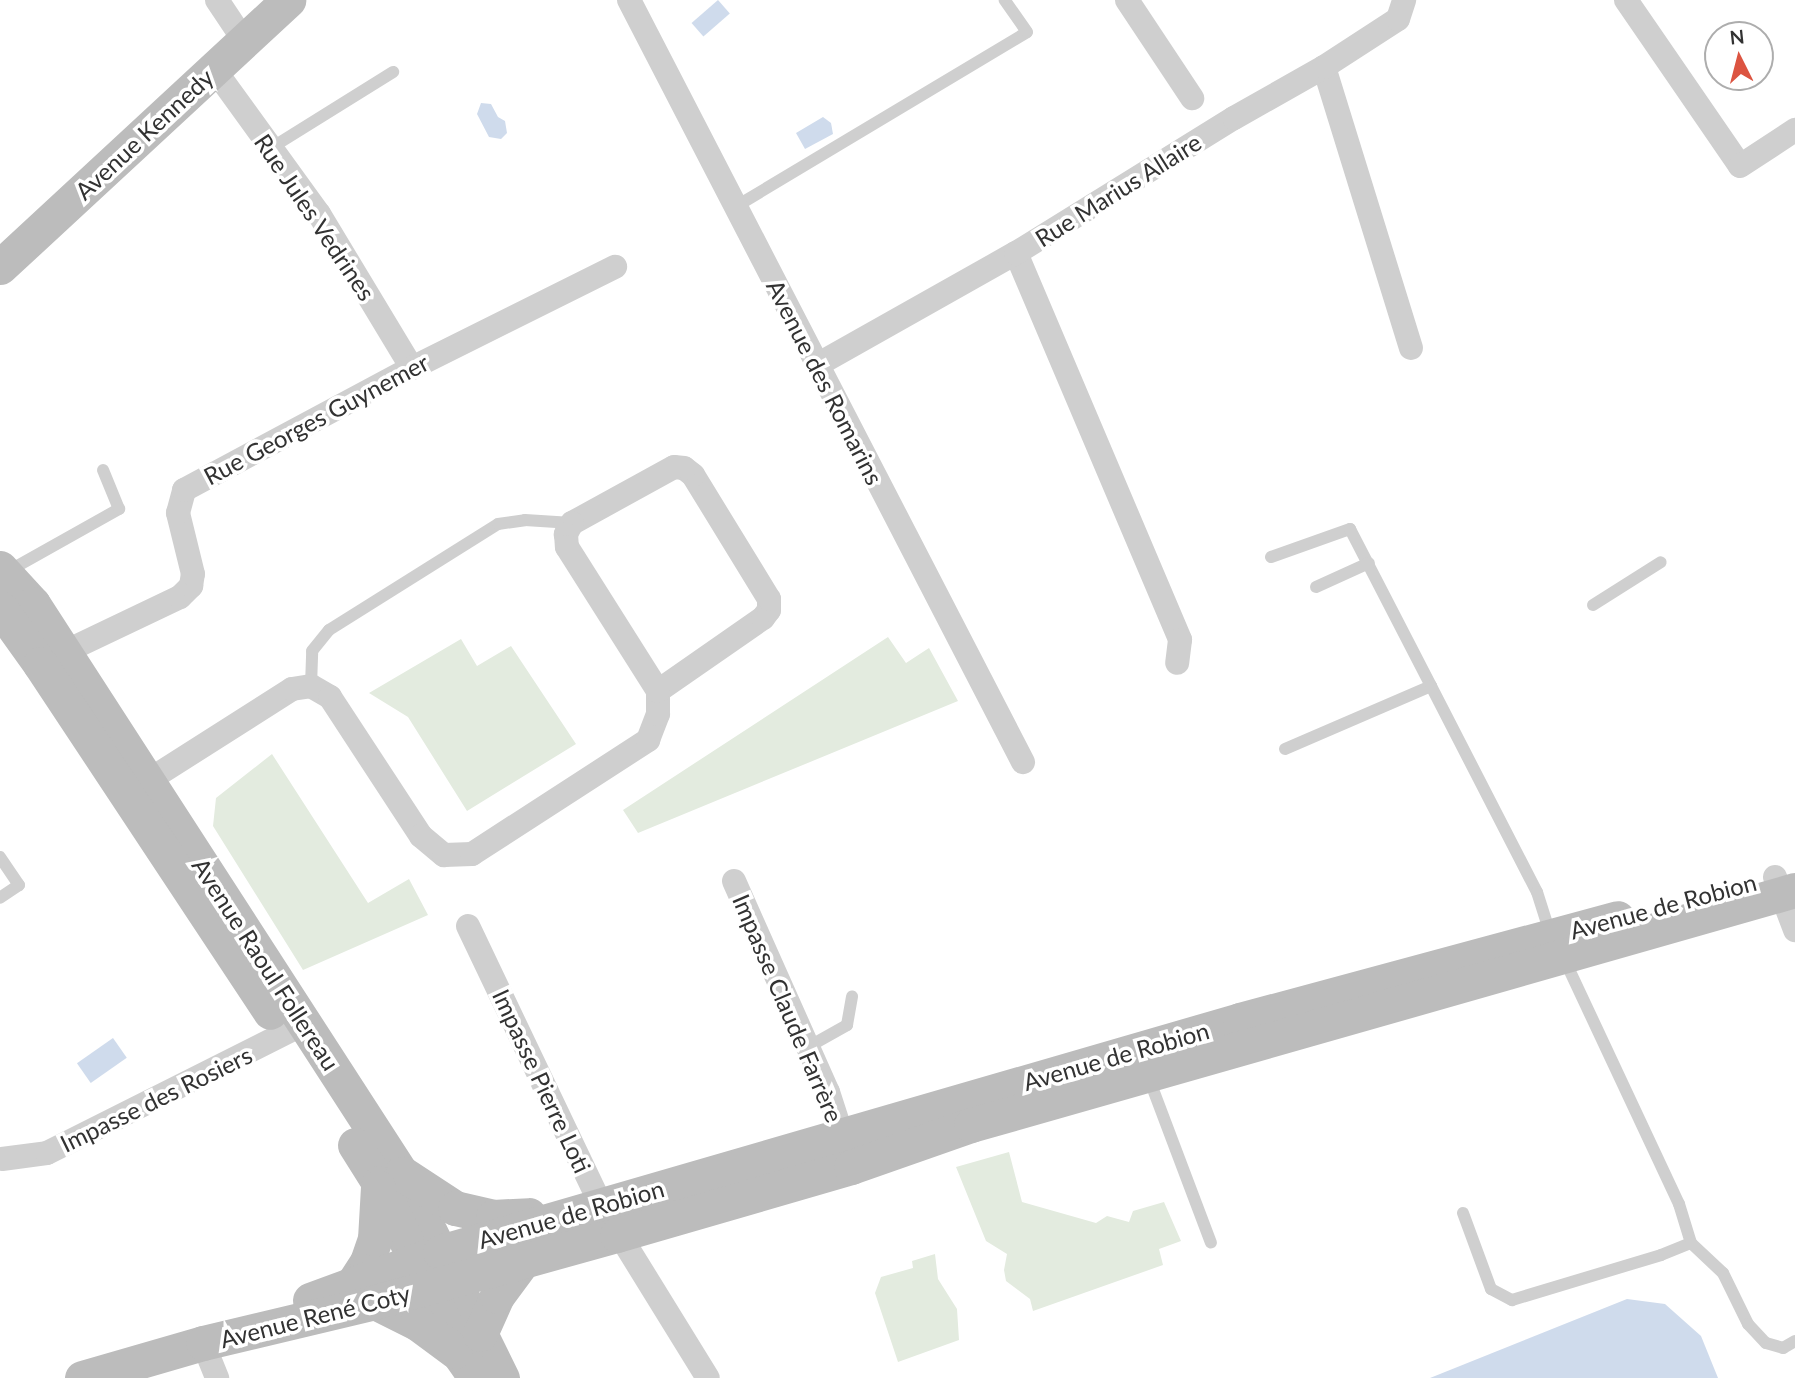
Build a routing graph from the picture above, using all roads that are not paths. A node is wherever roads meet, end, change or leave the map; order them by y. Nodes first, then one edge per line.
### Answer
1 (217, 0) edge
2 (288, 0) edge
3 (629, 0) edge
4 (1005, 0) edge
5 (1128, 0) edge
6 (1404, 0) edge
7 (1626, 0) edge
8 (245, 42) junction
9 (1324, 67) junction
10 (214, 69) junction
11 (393, 72) dead end
12 (1192, 98) dead end
13 (1795, 130) edge
14 (271, 148) junction
15 (734, 208) junction
16 (1016, 253) junction
17 (0, 267) edge
18 (615, 267) dead end
19 (1411, 348) dead end
20 (817, 365) junction
21 (412, 368) junction
22 (103, 470) dead end
23 (572, 523) junction
24 (1271, 557) dead end
25 (1661, 562) dead end
26 (1369, 564) junction
27 (3, 568) edge
28 (1316, 587) dead end
29 (1593, 605) dead end
30 (10, 613) edge
31 (52, 658) junction
32 (1177, 663) dead end
33 (312, 686) junction
34 (1431, 686) junction
35 (658, 691) junction
36 (1285, 749) dead end
37 (1023, 762) dead end
38 (137, 788) junction
39 (0, 856) edge
40 (734, 881) dead end
41 (1786, 883) edge
42 (0, 898) edge
43 (468, 926) dead end
44 (1795, 930) edge
45 (1558, 947) junction
46 (852, 996) dead end
47 (296, 1029) junction
48 (808, 1047) junction
49 (1144, 1063) junction
50 (847, 1151) junction
51 (2, 1159) dead end
52 (390, 1178) junction
53 (1463, 1213) dead end
54 (597, 1218) junction
55 (1691, 1242) junction
56 (1211, 1243) dead end
57 (523, 1261) junction
58 (434, 1270) junction
59 (364, 1292) junction
60 (1795, 1341) edge
61 (203, 1343) junction
62 (472, 1355) edge
63 (82, 1378) edge
64 (216, 1378) edge
65 (502, 1378) edge
66 (708, 1378) edge

1 - 8 street
2 - 8 main road, Avenue Kennedy
3 - 15 street, Avenue des Romarins
4 - 15 lane
5 - 12 street
6 - 9 street, Rue Marius Allaire
7 - 13 street
8 - 10 main road, Avenue Kennedy
9 - 16 street, Rue Marius Allaire
9 - 19 street
10 - 14 street, Rue Jules Vedrines
10 - 17 main road, Avenue Kennedy
11 - 14 lane
14 - 21 street, Rue Jules Vedrines
15 - 20 street, Avenue des Romarins
16 - 20 street, Rue Marius Allaire
16 - 32 street
18 - 21 street, Rue Georges Guynemer
20 - 37 street, Avenue des Romarins
21 - 31 street, Rue Georges Guynemer
22 - 27 lane
23 - 33 lane
23 - 35 street
23 - 35 street
24 - 26 lane
25 - 29 lane
26 - 28 lane
26 - 34 lane
27 - 30 main road, Avenue Raoul Follereau
30 - 31 main road, Avenue Raoul Follereau
31 - 38 main road, Avenue Raoul Follereau
33 - 35 street
33 - 38 street
34 - 36 lane
34 - 45 lane
38 - 47 main road, Avenue Raoul Follereau
39 - 42 lane
40 - 48 street, Impasse Claude Farrère
41 - 44 street
41 - 45 main road, Avenue de Robion
43 - 54 street, Impasse Pierre Loti
45 - 49 main road, Avenue de Robion
45 - 55 lane
46 - 48 lane
47 - 51 street, Impasse des Rosiers
47 - 52 main road, Avenue Raoul Follereau
48 - 50 street, Impasse Claude Farrère
49 - 50 main road, Avenue de Robion
49 - 56 lane
50 - 54 main road, Avenue de Robion
52 - 54 main road
52 - 58 main road, Avenue Raoul Follereau
52 - 59 main road
53 - 55 lane
54 - 57 main road, Avenue de Robion
54 - 58 main road, Avenue de Robion
54 - 66 street, Impasse Pierre Loti
55 - 60 lane
57 - 58 main road, Avenue de Robion
57 - 62 main road
58 - 59 main road, Avenue René Coty
58 - 62 main road, Avenue Raoul Follereau
59 - 61 main road, Avenue René Coty
59 - 62 main road
61 - 63 main road, Avenue René Coty
61 - 64 street
62 - 65 main road, Avenue Raoul Follereau

